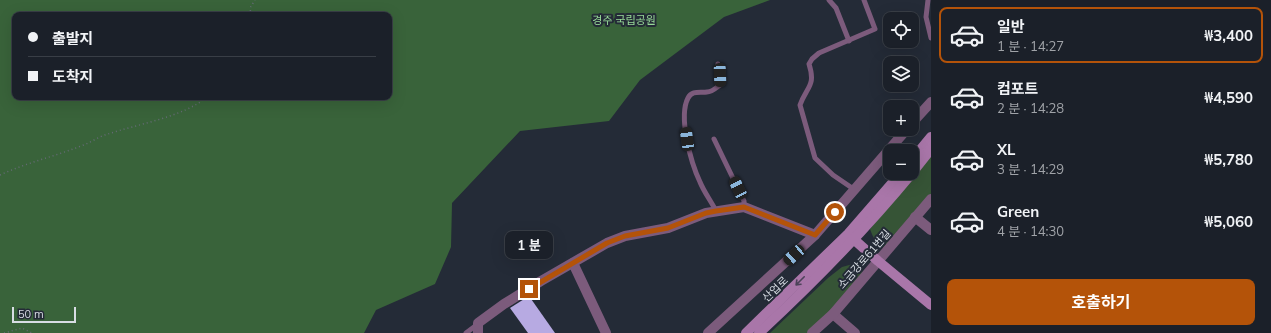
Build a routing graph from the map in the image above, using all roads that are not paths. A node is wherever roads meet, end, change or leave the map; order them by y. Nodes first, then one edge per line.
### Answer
1 (829, 0) edge
2 (864, 0) edge
3 (928, 0) edge
4 (931, 38) edge
5 (849, 41) junction
6 (718, 64) dead end
7 (931, 102) edge
8 (919, 116) edge
9 (901, 136) edge
10 (931, 137) edge
11 (714, 139) dead end
12 (931, 149) edge
13 (919, 152) edge
14 (919, 164) edge
15 (895, 180) edge
16 (906, 180) edge
17 (855, 190) junction
18 (931, 199) edge
19 (744, 207) junction
20 (716, 211) junction
21 (915, 217) junction
22 (931, 230) edge
23 (815, 235) junction
24 (851, 236) junction
25 (878, 261) junction
26 (573, 263) junction
27 (931, 305) edge
28 (833, 314) junction
29 (478, 328) edge
30 (466, 333) edge
31 (606, 333) edge
32 (708, 333) edge
33 (746, 333) edge
34 (759, 333) edge
35 (812, 333) edge
36 (855, 333) edge

1 - 5 lane
2 - 5 lane
3 - 4 lane
5 - 17 lane
6 - 20 lane
7 - 8 street
9 - 17 street
10 - 13 street
11 - 19 lane
12 - 14 street, 산업로
15 - 24 street, 산업로
16 - 24 street, 산업로
17 - 23 street
18 - 21 street, 소금강로61번길
19 - 20 street
19 - 23 street
20 - 26 street
21 - 22 street
21 - 25 street, 소금강로61번길
23 - 32 street
24 - 25 street
24 -> 33 street, 산업로
24 - 34 street, 산업로
25 - 27 street
25 - 28 street, 소금강로61번길
26 - 29 street
26 - 31 street
28 - 35 street, 소금강로61번길
28 - 36 street
29 - 30 lane

